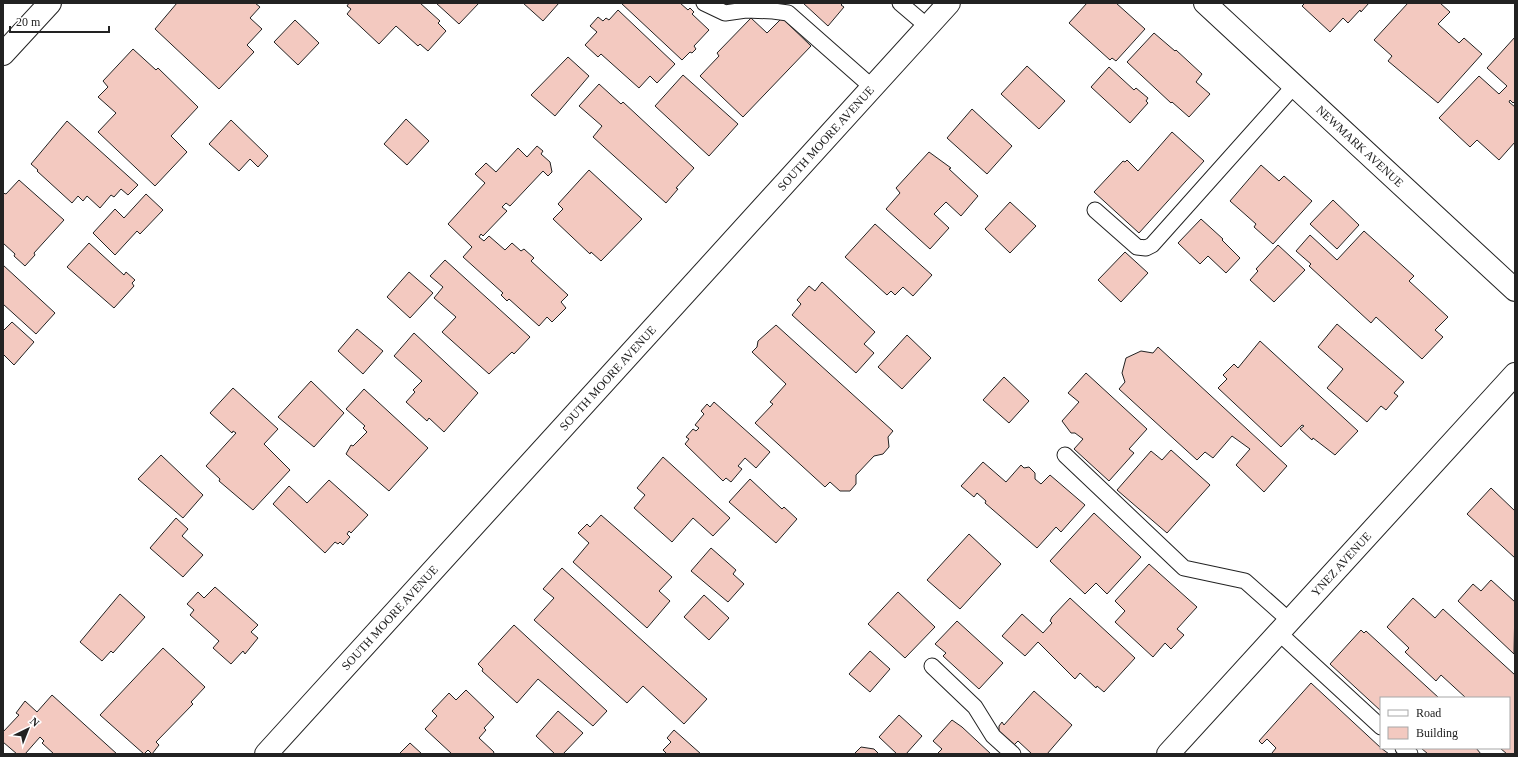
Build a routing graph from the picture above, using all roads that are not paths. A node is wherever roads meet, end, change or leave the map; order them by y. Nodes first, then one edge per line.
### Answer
1 (50, 3) edge
2 (704, 3) edge
3 (900, 3) edge
4 (949, 3) edge
5 (1205, 3) edge
6 (927, 26) junction
7 (3, 54) edge
8 (1294, 86) junction
9 (872, 87) junction
10 (1095, 210) dead end
11 (1515, 290) edge
12 (1515, 374) edge
13 (1065, 455) dead end
14 (1285, 627) junction
15 (932, 666) dead end
16 (1380, 726) edge
17 (266, 754) edge
18 (1013, 754) edge
19 (1168, 754) edge

1 - 7 street
2 - 9 lane
3 - 6 lane
4 - 6 street, SOUTH MOORE AVENUE
5 - 8 street, NEWMARK AVENUE
6 - 9 street, SOUTH MOORE AVENUE
8 - 10 lane
8 - 11 street, NEWMARK AVENUE
9 - 17 street, SOUTH MOORE AVENUE
12 - 14 street, YNEZ AVENUE
13 - 14 lane
14 - 16 lane
14 - 19 street, YNEZ AVENUE
15 - 18 lane

